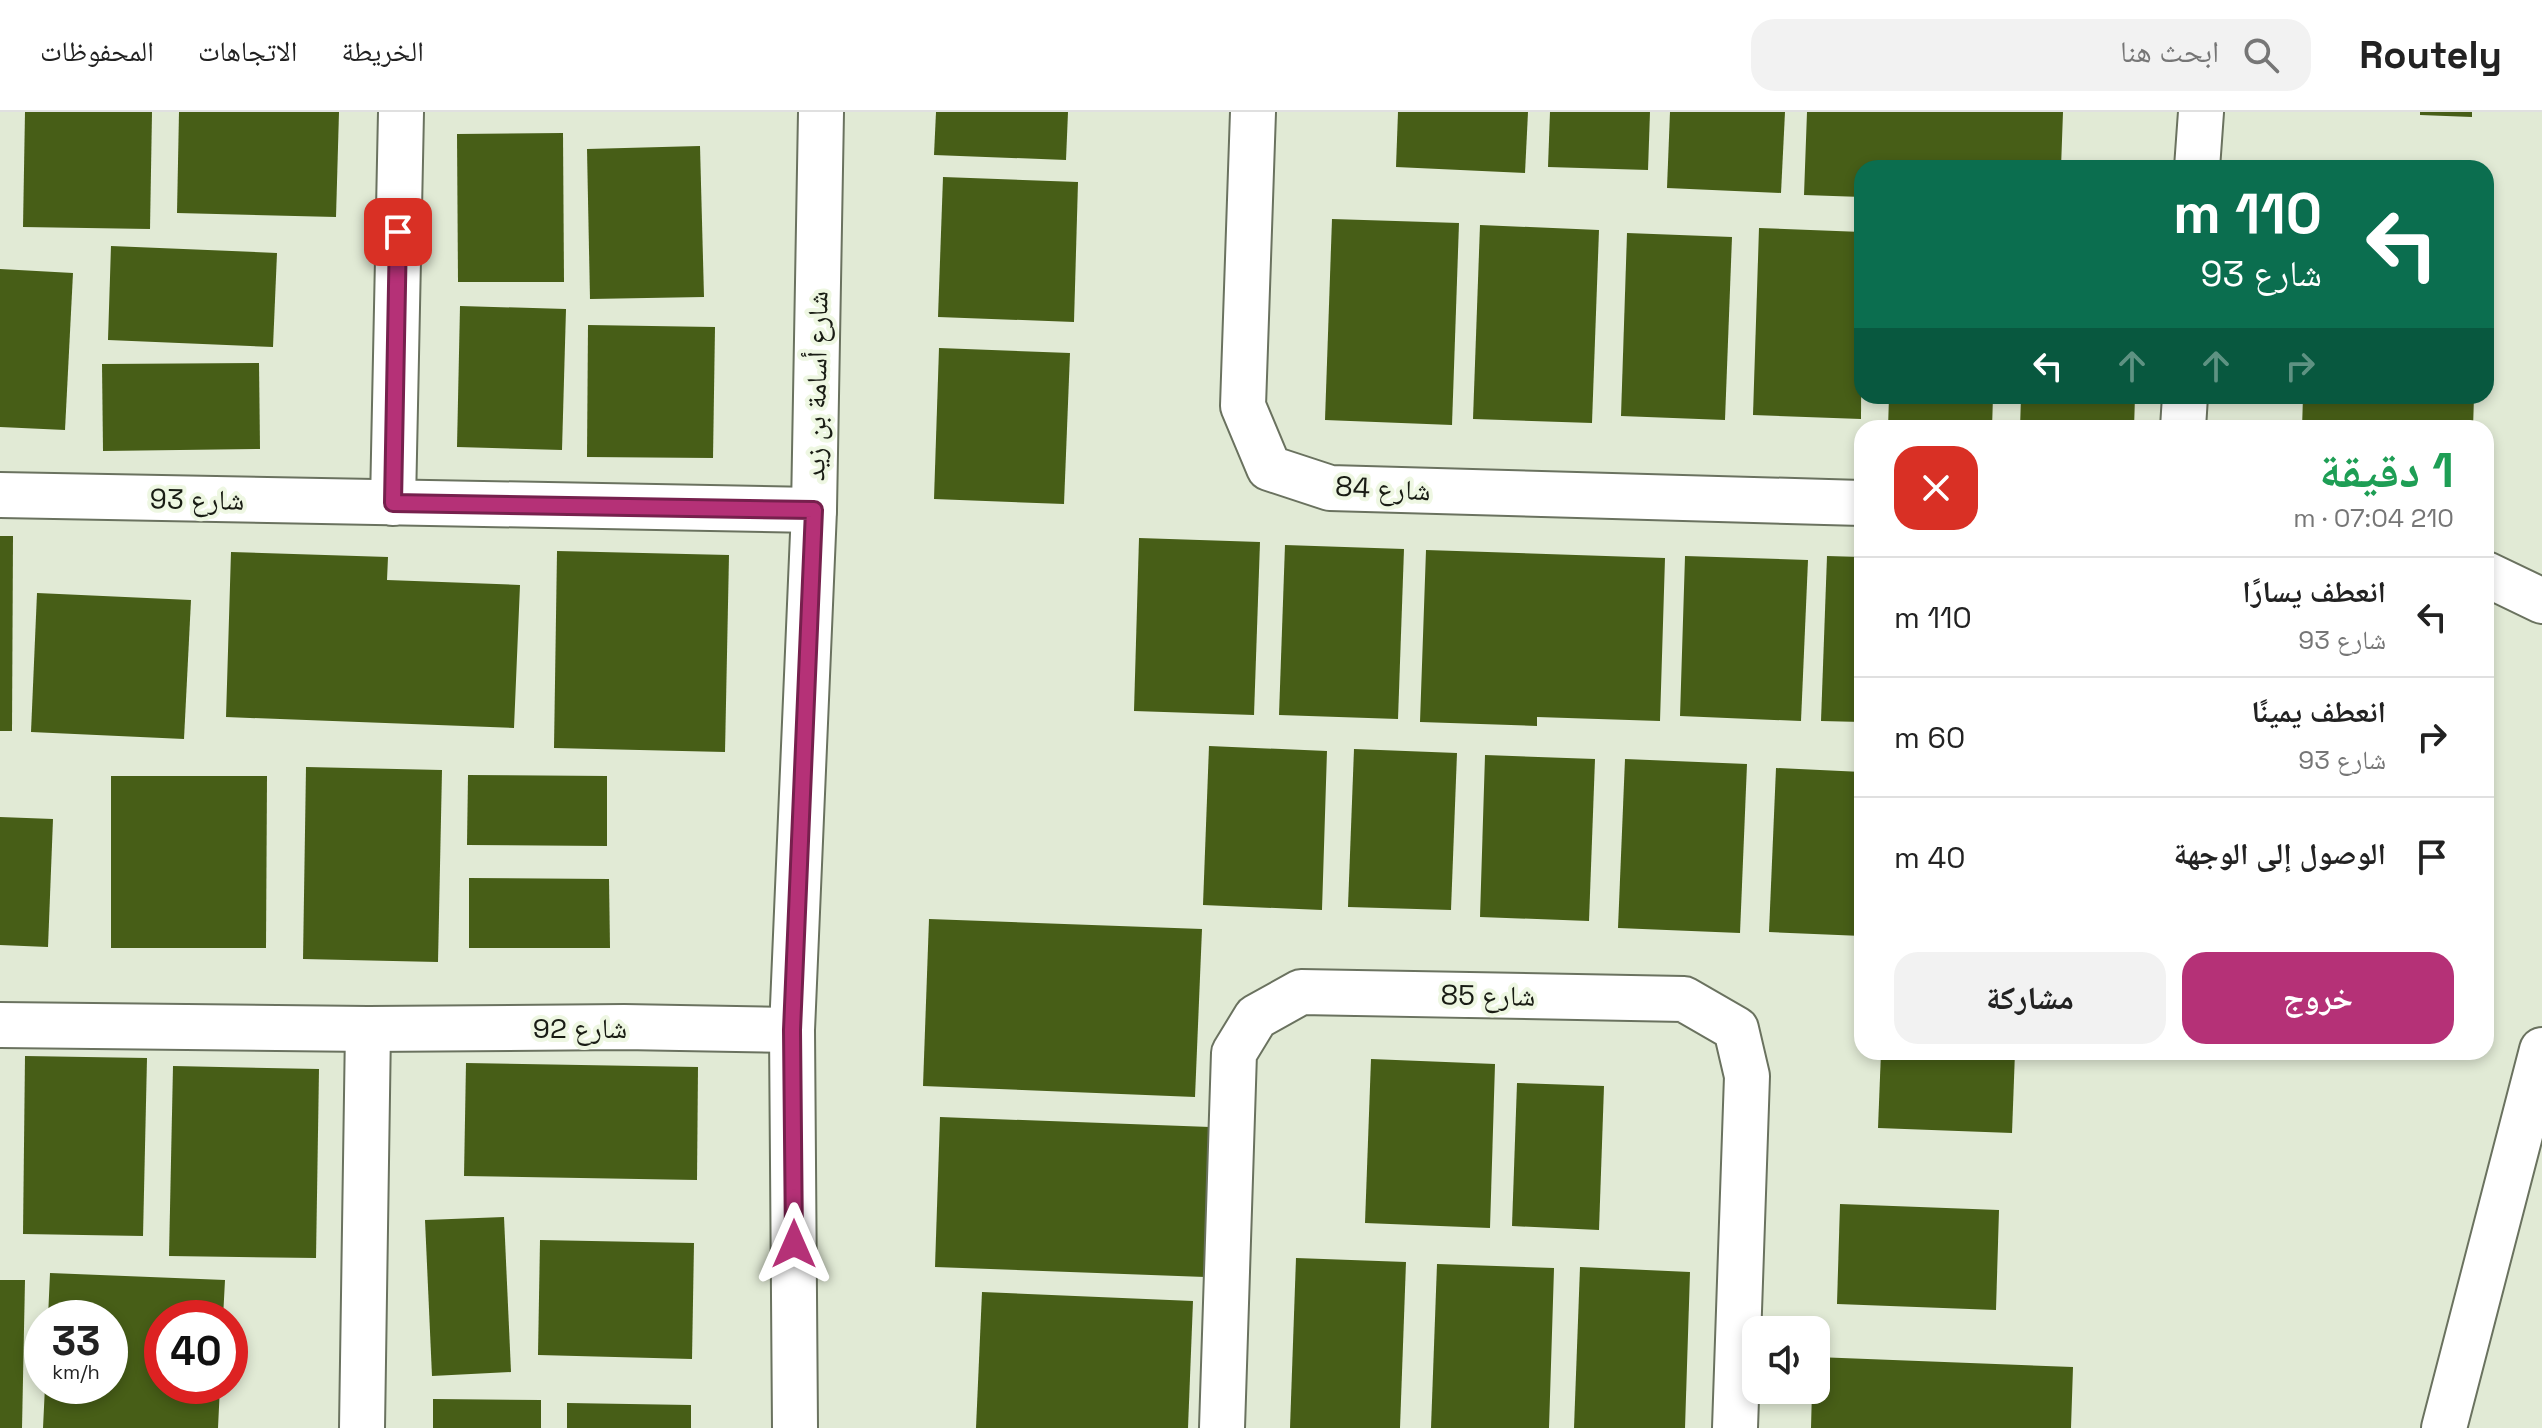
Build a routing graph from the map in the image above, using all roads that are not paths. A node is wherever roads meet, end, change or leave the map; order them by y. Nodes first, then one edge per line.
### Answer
1 (401, 112) edge
2 (821, 112) edge
3 (1253, 112) edge
4 (2201, 112) edge
5 (2198, 160) edge
6 (0, 495) edge
7 (393, 503) junction
8 (1854, 503) edge
9 (814, 510) junction
10 (2494, 578) edge
11 (2542, 601) edge
12 (0, 1025) edge
13 (368, 1029) junction
14 (792, 1030) junction
15 (2542, 1050) edge
16 (362, 1428) edge
17 (795, 1428) edge
18 (1222, 1428) edge
19 (1735, 1428) edge
20 (2444, 1428) edge

1 - 7 street
2 - 9 street, شارع أسامة بن زيد
3 - 8 street, شارع 84
4 - 5 street
6 - 7 street, شارع 93
7 - 9 street, شارع 93
9 - 14 street, شارع أسامة بن زيد
10 - 11 street
12 - 13 street, شارع 92
13 - 14 street, شارع 92
13 - 16 street
14 - 17 street, شارع أسامة بن زيد
15 - 20 street
18 - 19 street, شارع 85

